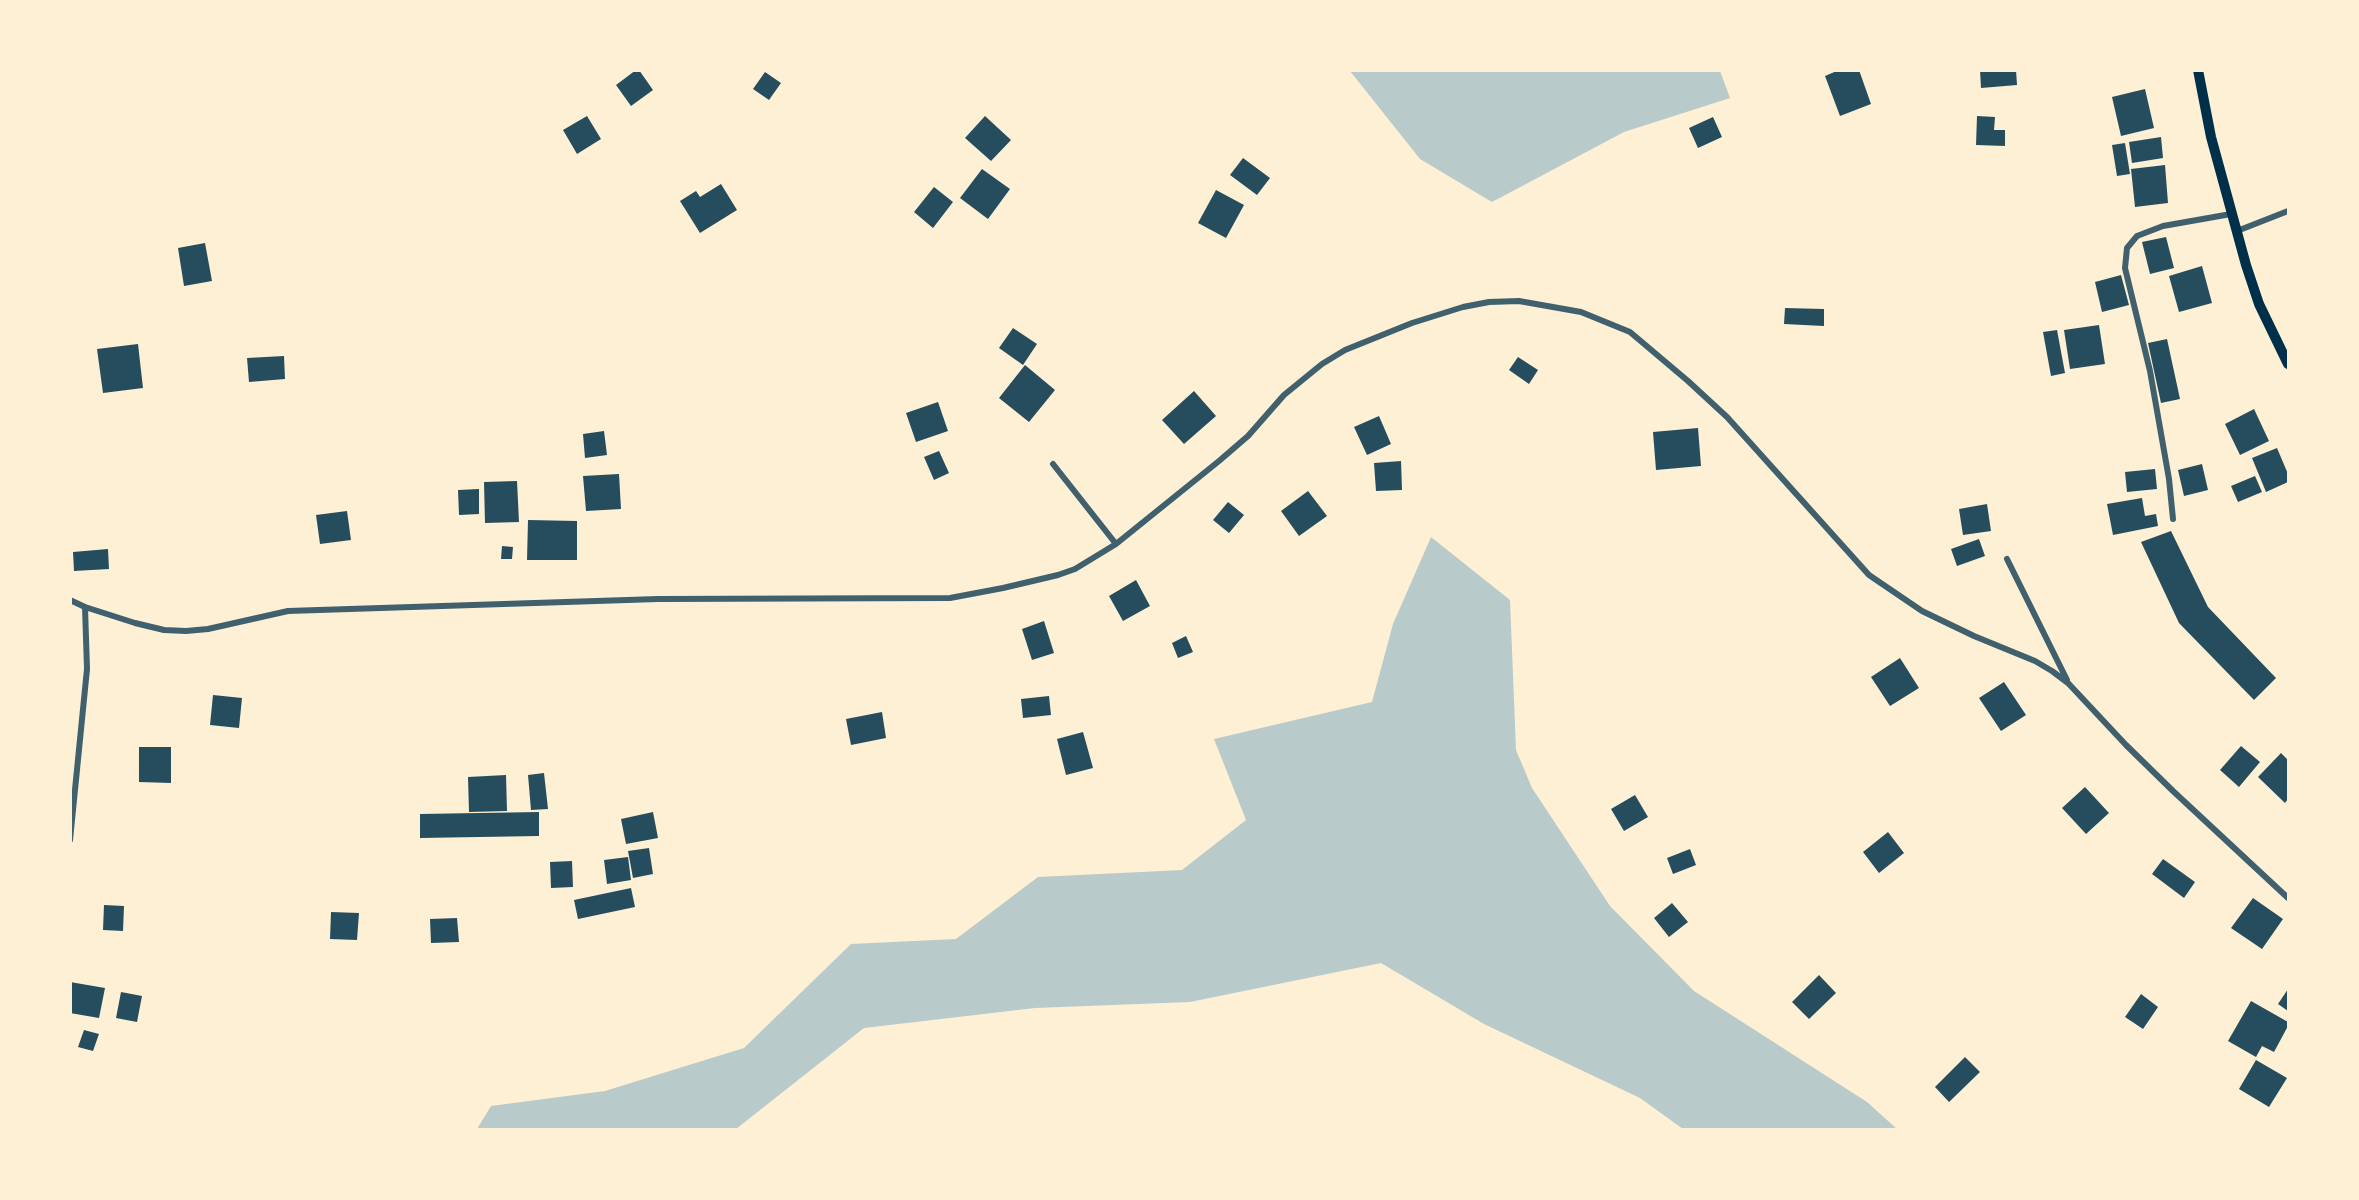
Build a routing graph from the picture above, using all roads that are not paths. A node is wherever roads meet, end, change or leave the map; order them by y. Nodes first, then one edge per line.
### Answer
1 (2198, 70) edge
2 (2289, 211) edge
3 (2231, 214) junction
4 (2237, 231) junction
5 (2289, 364) edge
6 (1053, 464) dead end
7 (2174, 519) dead end
8 (1116, 544) junction
9 (2007, 559) dead end
10 (70, 600) edge
11 (85, 607) junction
12 (2068, 683) junction
13 (70, 840) edge
14 (2289, 898) edge

1 - 3 main road
2 - 4 street
3 - 4 main road
3 - 7 street
4 - 5 main road
6 - 8 street
8 - 11 street
8 - 12 street
9 - 12 street
10 - 11 street
11 - 13 street
12 - 14 street

